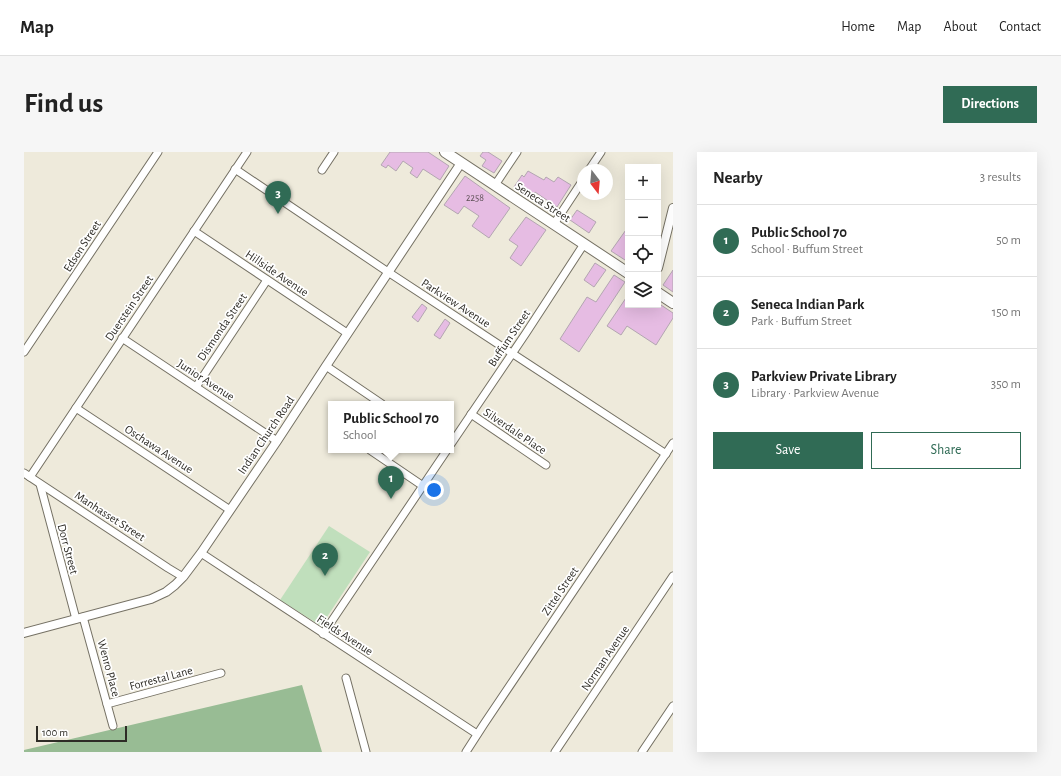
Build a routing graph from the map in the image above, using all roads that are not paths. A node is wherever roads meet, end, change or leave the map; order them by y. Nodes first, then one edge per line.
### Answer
1 (158, 152) edge
2 (247, 152) edge
3 (334, 152) edge
4 (445, 152) edge
5 (517, 152) edge
6 (601, 152) edge
7 (461, 163) junction
8 (593, 164) edge
9 (235, 169) junction
10 (322, 170) dead end
11 (495, 185) junction
12 (577, 189) edge
13 (673, 208) edge
14 (554, 224) junction
15 (194, 231) junction
16 (670, 236) edge
17 (584, 244) junction
18 (661, 260) edge
19 (388, 272) junction
20 (626, 272) edge
21 (267, 280) junction
22 (661, 295) edge
23 (673, 303) edge
24 (347, 333) junction
25 (122, 338) junction
26 (24, 352) edge
27 (513, 353) junction
28 (326, 366) junction
29 (196, 387) junction
30 (378, 401) edge
31 (76, 408) junction
32 (471, 414) junction
33 (454, 440) edge
34 (278, 441) junction
35 (673, 443) edge
36 (374, 453) edge
37 (445, 453) edge
38 (666, 454) junction
39 (546, 465) dead end
40 (27, 475) edge
41 (40, 484) junction
42 (423, 486) junction
43 (230, 510) junction
44 (201, 553) junction
45 (673, 576) edge
46 (183, 577) junction
47 (80, 618) junction
48 (24, 633) edge
49 (323, 634) junction
50 (220, 673) dead end
51 (346, 678) dead end
52 (107, 704) junction
53 (673, 706) edge
54 (113, 726) dead end
55 (477, 734) junction
56 (366, 752) edge
57 (466, 752) edge
58 (555, 752) edge
59 (642, 752) edge

1 - 26 street, Edson Street
2 - 9 street, Duerstein Street
3 - 10 street
4 - 7 main road, Seneca Street
5 - 11 street
6 - 8 street
7 - 11 main road, Seneca Street
7 - 19 street, Indian Church Road
9 - 15 street, Duerstein Street
9 - 19 street, Parkview Avenue
11 - 14 main road, Seneca Street
12 - 14 street
13 - 16 street
14 - 17 main road, Seneca Street
15 - 21 street, Hillside Avenue
15 - 25 street, Duerstein Street
16 - 18 street
17 - 20 main road, Seneca Street
17 - 27 street, Buffum Street
19 - 24 street, Indian Church Road
19 - 27 street, Parkview Avenue
21 - 24 street, Hillside Avenue
21 - 29 street, Dismonda Street
22 - 23 main road
24 - 28 street, Indian Church Road
25 - 29 street, Junior Avenue
25 - 31 street, Duerstein Street
27 - 32 street, Buffum Street
27 - 38 street, Parkview Avenue
28 - 30 street
28 - 34 street, Indian Church Road
29 - 34 street, Junior Avenue
31 - 40 street, Duerstein Street
31 - 43 street, Oschawa Avenue
32 - 33 street, Buffum Street
32 - 39 street, Silverdale Place
34 - 43 street, Indian Church Road
35 - 38 street, Zittel Street
36 - 42 street
37 - 42 street
38 - 55 street, Zittel Street
40 - 41 street, Manhasset Street
41 - 46 street, Manhasset Street
41 - 47 street, Dorr Street
42 - 49 street
43 - 44 street, Indian Church Road
44 - 46 street, Indian Church Road
44 - 49 street, Fields Avenue
45 - 58 street, Norman Avenue
46 - 47 street, Indian Church Road
47 - 48 street, Indian Church Road
47 - 52 street, Wenro Place
49 - 55 street, Fields Avenue
50 - 52 street, Forrestal Lane
51 - 56 street
52 - 54 street, Wenro Place
53 - 59 street
55 - 57 street, Zittel Street

